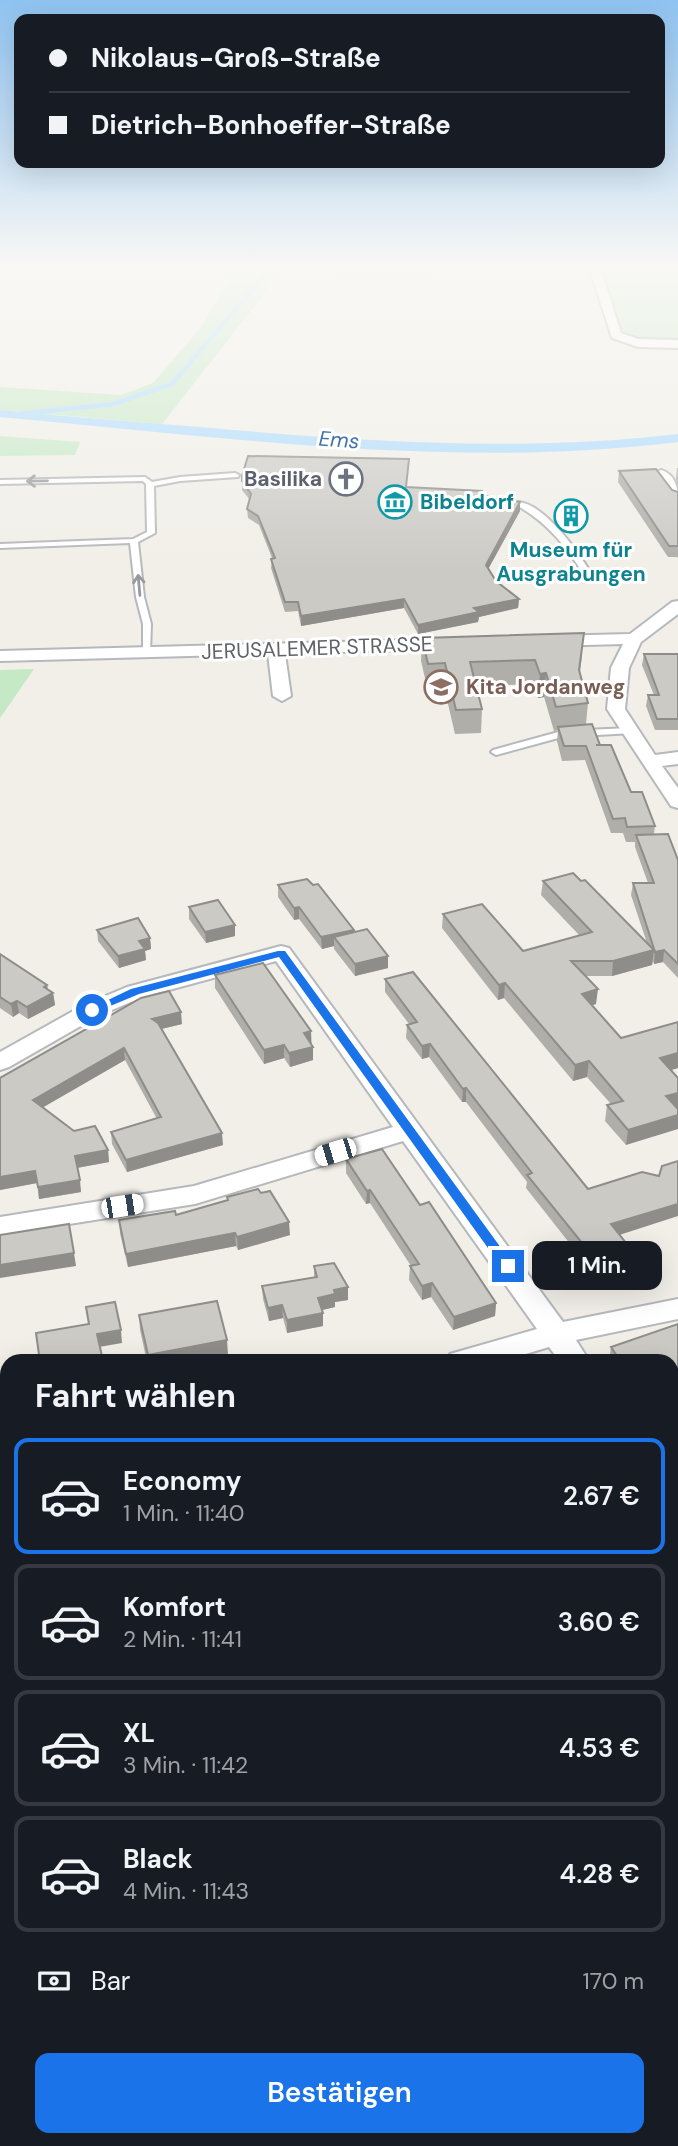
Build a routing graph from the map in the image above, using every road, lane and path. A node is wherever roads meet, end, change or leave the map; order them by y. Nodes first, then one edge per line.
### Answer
1 (661, 474) edge
2 (235, 475) dead end
3 (0, 482) edge
4 (150, 484) junction
5 (678, 496) edge
6 (521, 505) edge
7 (134, 541) junction
8 (0, 546) edge
9 (588, 575) dead end
10 (678, 606) edge
11 (635, 639) junction
12 (538, 642) edge
13 (469, 644) edge
14 (276, 649) junction
15 (147, 652) junction
16 (0, 656) edge
17 (282, 696) dead end
18 (630, 731) junction
19 (496, 752) dead end
20 (678, 758) edge
21 (649, 762) junction
22 (678, 802) edge
23 (0, 1062) edge
24 (411, 1130) junction
25 (0, 1226) edge
26 (678, 1309) edge
27 (556, 1334) junction
28 (487, 1354) edge
29 (570, 1354) edge

1 - 5 street
2 - 4 lane
4 -> 3 lane
4 - 7 lane
6 - 9 lane
7 - 8 lane
15 -> 7 lane
10 - 11 street
11 - 12 street
11 - 18 street
13 - 14 street, JERUSALEMER STRASSE
14 - 15 street, JERUSALEMER STRASSE
14 - 17 street
15 - 16 street, JERUSALEMER STRASSE
18 - 19 lane
18 - 21 street
20 - 21 street
21 - 22 street
23 - 24 street
24 - 25 street
24 - 27 street
26 - 27 street
27 - 28 street
27 - 29 street

